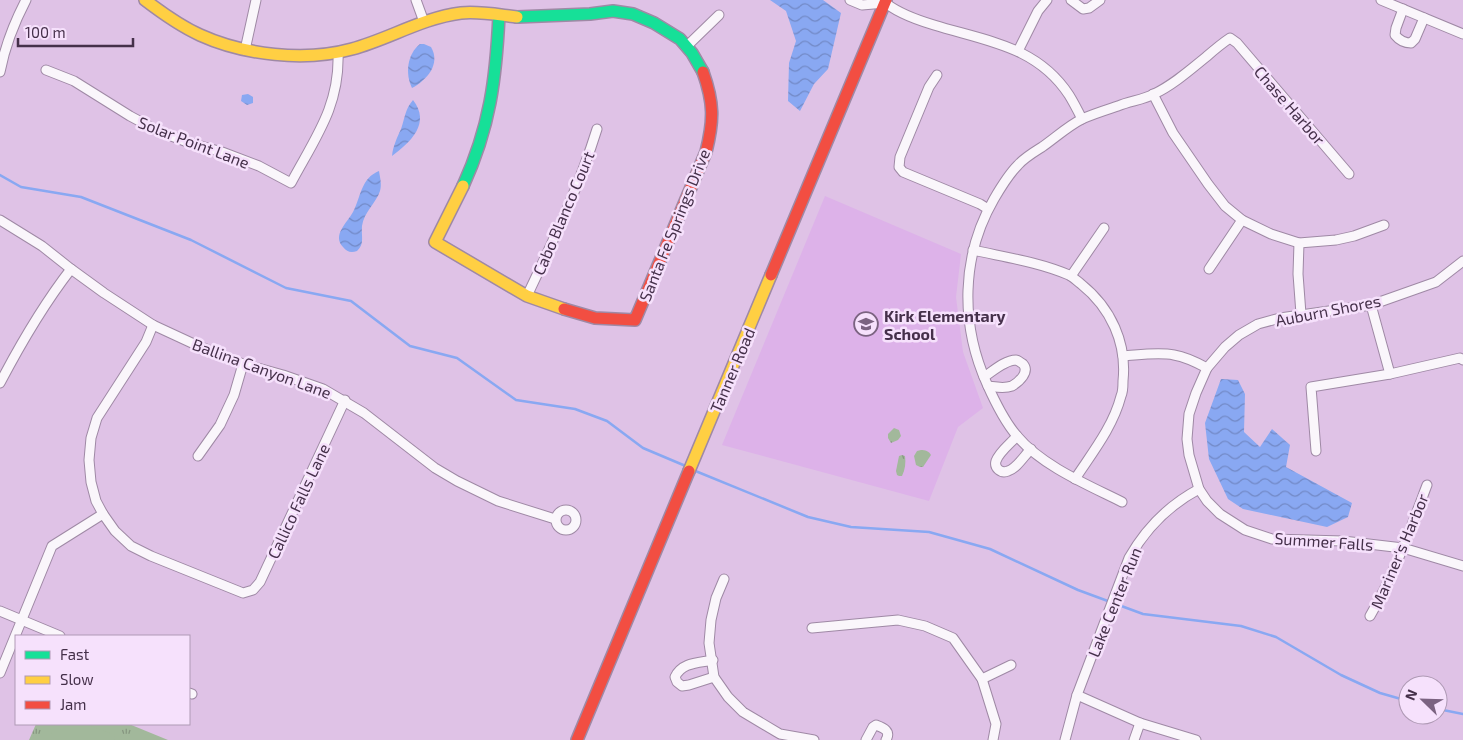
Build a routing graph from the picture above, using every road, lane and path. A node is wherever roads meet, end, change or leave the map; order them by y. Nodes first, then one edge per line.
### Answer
1 (26, 0) edge
2 (145, 0) edge
3 (256, 0) edge
4 (416, 0) edge
5 (850, 0) edge
6 (1047, 0) edge
7 (1071, 0) edge
8 (1100, 0) edge
9 (1381, 0) edge
10 (885, 1) edge
11 (1403, 9) junction
12 (499, 15) junction
13 (719, 15) dead end
14 (1424, 18) junction
15 (424, 22) junction
16 (1463, 34) edge
17 (687, 46) junction
18 (245, 50) junction
19 (1018, 52) junction
20 (338, 53) junction
21 (2, 55) edge
22 (46, 70) dead end
23 (0, 72) edge
24 (937, 75) dead end
25 (1153, 94) junction
26 (1082, 119) junction
27 (597, 129) dead end
28 (1349, 174) dead end
29 (988, 209) junction
30 (0, 220) edge
31 (1242, 220) junction
32 (1384, 225) dead end
33 (1104, 228) dead end
34 (1299, 243) junction
35 (973, 250) junction
36 (1463, 261) edge
37 (71, 269) junction
38 (1209, 269) dead end
39 (1071, 276) junction
40 (527, 296) junction
41 (1371, 305) junction
42 (1301, 314) junction
43 (153, 325) junction
44 (1123, 356) junction
45 (1463, 360) edge
46 (243, 364) junction
47 (1207, 368) junction
48 (1390, 374) junction
49 (984, 377) junction
50 (0, 383) edge
51 (988, 386) junction
52 (345, 400) junction
53 (1017, 436) junction
54 (1031, 449) junction
55 (1316, 451) dead end
56 (198, 456) dead end
57 (1075, 479) junction
58 (1427, 485) dead end
59 (1199, 489) junction
60 (1122, 502) dead end
61 (102, 514) junction
62 (555, 519) dead end
63 (1403, 548) junction
64 (1463, 566) edge
65 (724, 578) dead end
66 (0, 611) edge
67 (1370, 616) dead end
68 (22, 620) junction
69 (812, 628) dead end
70 (16, 635) edge
71 (58, 635) edge
72 (15, 637) edge
73 (713, 660) junction
74 (1011, 665) dead end
75 (0, 673) edge
76 (714, 677) junction
77 (982, 679) junction
78 (1077, 695) junction
79 (1140, 723) junction
80 (799, 739) edge
81 (577, 740) edge
82 (814, 740) edge
83 (866, 740) edge
84 (886, 740) edge
85 (993, 740) edge
86 (1065, 740) edge
87 (1134, 740) edge
88 (1196, 740) edge

1 - 21 street
2 - 18 street, Santa Fe Springs Drive
3 - 18 street
4 - 15 street
5 - 10 street
6 - 19 street
7 - 8 street
9 - 11 street
10 - 19 street
10 - 81 street, Tanner Road
11 - 14 street
11 - 14 street
12 - 15 street, Santa Fe Springs Drive
12 - 17 street, Santa Fe Springs Drive
12 - 40 street
13 - 17 street
14 - 16 street
15 - 20 street, Santa Fe Springs Drive
17 - 40 street, Santa Fe Springs Drive
18 - 20 street, Santa Fe Springs Drive
19 - 26 street
20 - 22 street, Solar Point Lane
21 - 23 street
24 - 29 street
25 - 26 street
25 - 28 street, Chase Harbor
25 - 31 street
26 - 29 street
27 - 40 street, Cabo Blanco Court
29 - 35 street
30 - 37 street, Ballina Canyon Lane
31 - 34 street
31 - 38 street
32 - 34 street
33 - 39 street
34 - 42 street
35 - 39 street
35 - 49 street
36 - 41 street, Auburn Shores
37 - 43 street, Ballina Canyon Lane
37 - 50 street
39 - 44 street
41 - 42 street, Auburn Shores
41 - 48 street
42 - 47 street, Auburn Shores
43 - 46 street, Ballina Canyon Lane
43 - 61 street
44 - 47 street
44 - 57 street
45 - 48 street
46 - 52 street, Ballina Canyon Lane
46 - 56 street
47 - 59 street, Auburn Shores
48 - 55 street
49 - 51 street
49 - 51 street
51 - 53 street
52 - 61 street, Callico Falls Lane
52 - 62 street, Ballina Canyon Lane
53 - 54 street
53 - 54 street
54 - 57 street
57 - 60 street
58 - 63 street, Mariner's Harbor
59 - 63 street, Summer Falls
59 - 78 street, Lake Center Run
61 - 68 street
63 - 64 street, Summer Falls
63 - 67 street, Mariner's Harbor
65 - 73 street
66 - 68 street
68 - 70 street
68 - 71 street
69 - 77 street
72 - 75 street
73 - 76 street
73 - 76 street
74 - 77 street
76 - 80 street
77 - 85 street
78 - 79 street
78 - 86 street, Lake Center Run
79 - 87 street
79 - 88 street
80 - 82 street
83 - 84 street

